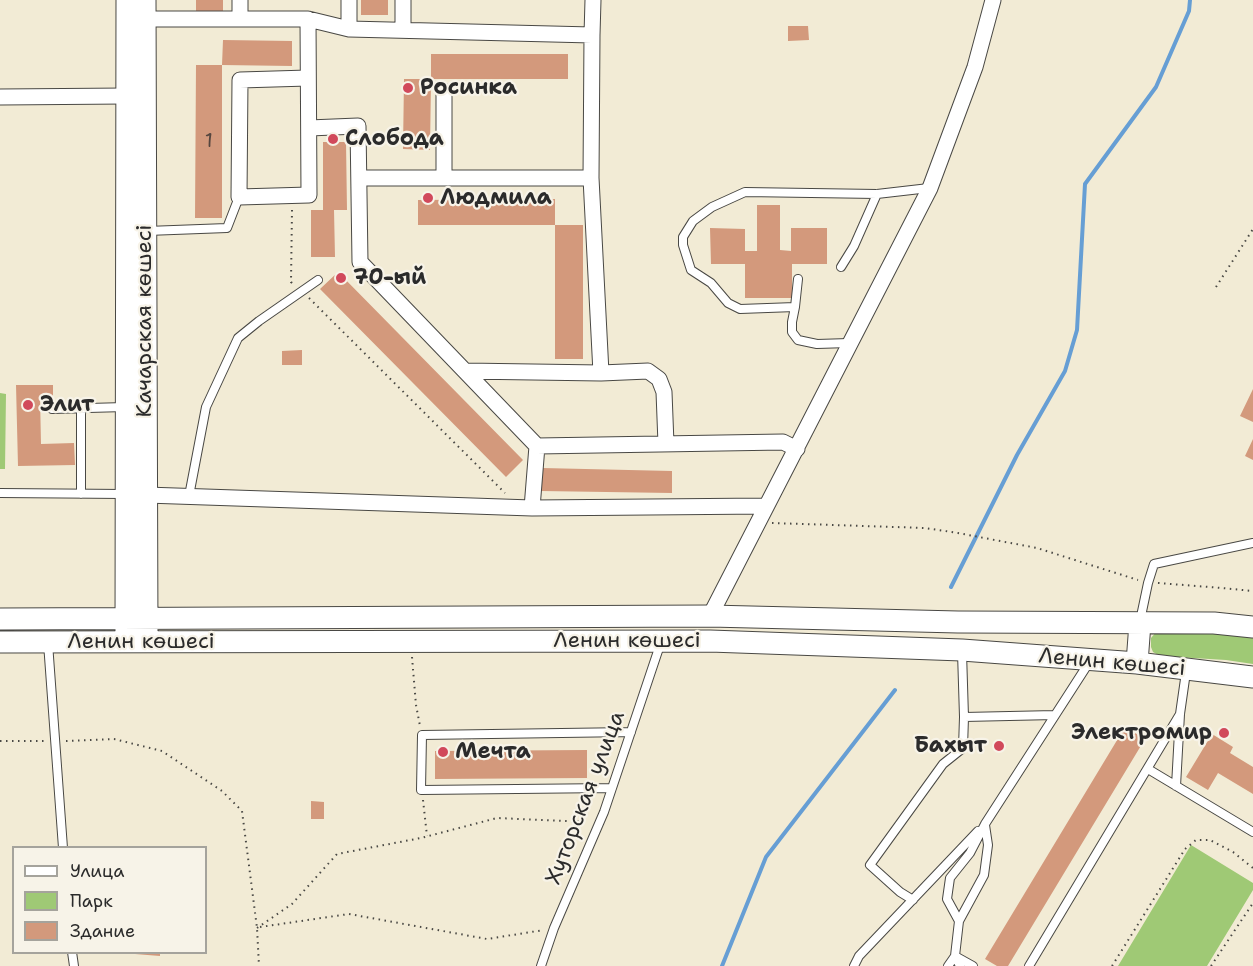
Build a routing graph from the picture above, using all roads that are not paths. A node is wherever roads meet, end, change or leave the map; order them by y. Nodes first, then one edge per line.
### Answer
1 (127, 0) edge
2 (240, 0) edge
3 (349, 0) edge
4 (403, 0) edge
5 (593, 0) edge
6 (993, 0) edge
7 (145, 10) edge
8 (240, 19) junction
9 (308, 19) junction
10 (349, 29) junction
11 (403, 30) junction
12 (592, 35) junction
13 (308, 78) junction
14 (444, 91) dead end
15 (126, 96) junction
16 (0, 97) edge
17 (309, 128) junction
18 (359, 178) junction
19 (444, 178) junction
20 (591, 178) junction
21 (930, 188) junction
22 (877, 194) junction
23 (239, 197) junction
24 (145, 231) junction
25 (841, 267) dead end
26 (798, 279) dead end
27 (318, 280) dead end
28 (795, 307) junction
29 (849, 343) junction
30 (465, 371) junction
31 (601, 373) junction
32 (126, 407) junction
33 (81, 408) junction
34 (52, 409) dead end
35 (666, 444) junction
36 (537, 446) junction
37 (797, 449) junction
38 (0, 493) edge
39 (81, 494) junction
40 (136, 494) junction
41 (189, 496) junction
42 (766, 506) junction
43 (526, 508) junction
44 (1253, 543) edge
45 (710, 616) junction
46 (0, 619) edge
47 (137, 619) junction
48 (1140, 622) junction
49 (1253, 627) edge
50 (710, 640) junction
51 (662, 641) junction
52 (0, 642) edge
53 (48, 642) junction
54 (136, 642) junction
55 (962, 650) junction
56 (1091, 660) junction
57 (1137, 663) junction
58 (1186, 670) junction
59 (1253, 677) edge
60 (1180, 714) junction
61 (1055, 715) junction
62 (964, 717) junction
63 (631, 732) junction
64 (1148, 769) junction
65 (1176, 786) junction
66 (612, 788) junction
67 (985, 824) junction
68 (1253, 832) edge
69 (63, 846) edge
70 (912, 900) junction
71 (959, 921) junction
72 (956, 956) junction
73 (541, 966) edge
74 (854, 966) edge
75 (948, 966) edge
76 (960, 966) edge
77 (973, 966) edge
78 (1029, 966) edge

1 - 15 main road, Качарская көшесі
2 - 8 street
3 - 10 street
4 - 11 street
5 - 12 street
6 - 21 street
7 - 8 street
7 - 24 main road, Качарская көшесі
8 - 9 street
9 - 10 street
9 - 13 street
10 - 11 street
11 - 12 street
12 - 20 street
13 - 17 street
13 - 23 street
14 - 19 street
15 - 16 street
15 - 32 main road, Качарская көшесі
17 - 18 street
17 - 23 street
18 - 19 street
18 - 30 street
19 - 20 street
20 - 31 street
21 - 22 lane
21 - 29 street
22 - 25 lane
22 - 28 lane
23 - 24 lane
24 - 40 main road, Качарская көшесі
26 - 28 lane
27 - 41 lane
28 - 29 lane
29 - 37 street
30 - 31 street
30 - 36 street
31 - 35 street
32 - 33 lane
32 - 40 main road, Качарская көшесі
33 - 34 lane
33 - 39 lane
35 - 36 street
35 - 37 street
36 - 43 street
37 - 42 street
38 - 39 lane
39 - 40 lane
40 - 41 street
40 - 47 main road, Качарская көшесі
41 - 43 street
42 - 43 street
42 - 45 street
44 - 48 lane
45 - 47 main road, Ленин көшесі
45 - 48 main road, Ленин көшесі
45 - 50 main road
46 - 47 main road, Ленин көшесі
47 - 54 main road, Качарская көшесі
48 - 49 main road, Ленин көшесі
48 - 57 main road
50 - 51 main road, Ленин көшесі
50 - 55 main road, Ленин көшесі
51 - 54 main road, Ленин көшесі
51 - 63 lane, Хуторская улица
52 - 53 main road, Ленин көшесі
53 - 54 main road, Ленин көшесі
53 - 69 lane
55 - 56 main road, Ленин көшесі
55 - 62 lane
56 - 57 main road, Ленин көшесі
56 - 61 lane
57 - 58 main road, Ленин көшесі
58 - 59 main road, Ленин көшесі
58 - 60 lane
60 - 64 lane
60 - 65 lane
61 - 62 lane
61 - 67 lane
62 - 70 lane
63 - 66 lane, Хуторская улица
63 - 66 lane
64 - 65 lane
64 - 78 lane
65 - 68 lane
66 - 73 lane, Хуторская улица
67 - 70 lane
67 - 71 lane
67 - 71 lane
70 - 74 lane
71 - 72 lane
72 - 75 lane
72 - 76 lane
72 - 77 lane

